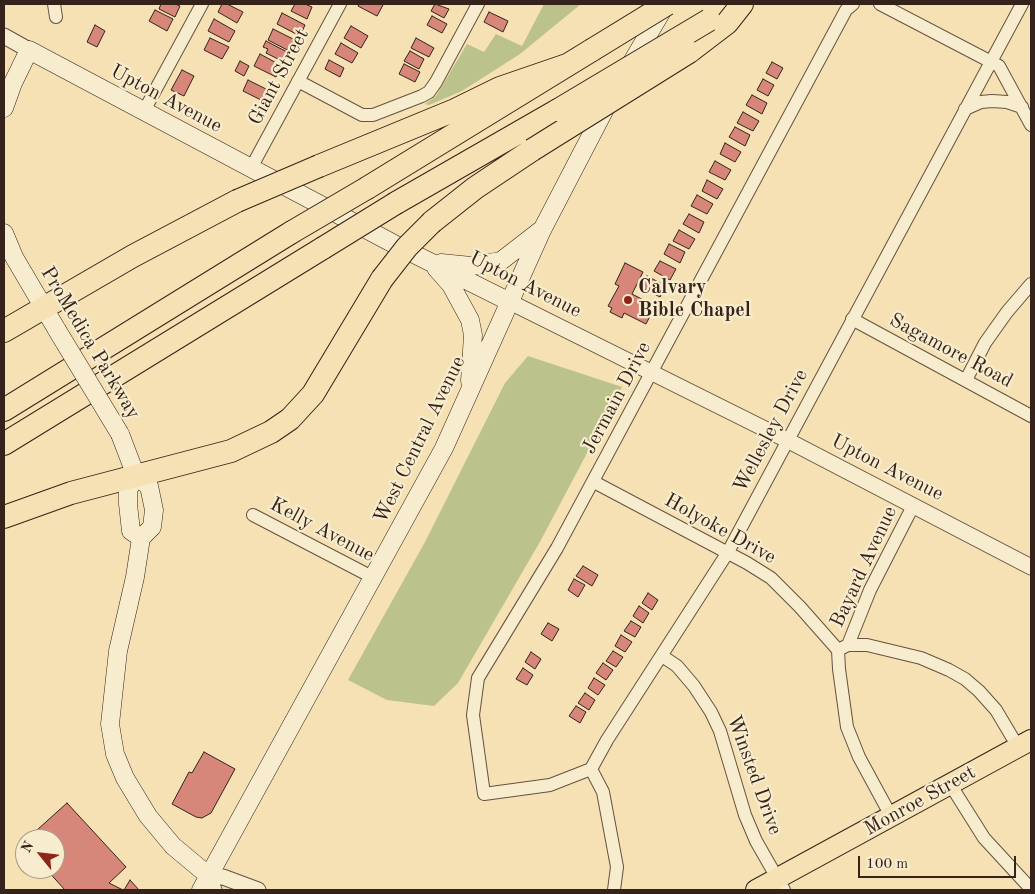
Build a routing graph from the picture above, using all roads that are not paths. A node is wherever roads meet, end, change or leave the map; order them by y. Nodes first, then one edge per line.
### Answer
1 (54, 4) edge
2 (202, 4) edge
3 (340, 4) edge
4 (478, 4) edge
5 (667, 4) edge
6 (737, 4) edge
7 (742, 4) edge
8 (853, 4) edge
9 (880, 4) edge
10 (1022, 4) edge
11 (56, 17) dead end
12 (4, 36) edge
13 (30, 50) junction
14 (991, 61) junction
15 (567, 65) junction
16 (298, 82) junction
17 (1022, 107) junction
18 (4, 108) edge
19 (965, 109) junction
20 (144, 111) junction
21 (1031, 125) edge
22 (251, 168) junction
23 (542, 230) junction
24 (4, 233) edge
25 (431, 262) junction
26 (1031, 284) edge
27 (510, 302) junction
28 (45, 308) junction
29 (852, 319) junction
30 (4, 331) edge
31 (652, 372) junction
32 (966, 380) junction
33 (470, 392) junction
34 (4, 410) edge
35 (1031, 416) edge
36 (787, 440) junction
37 (4, 444) edge
38 (136, 476) junction
39 (594, 482) junction
40 (913, 506) junction
41 (253, 515) dead end
42 (4, 517) edge
43 (141, 538) junction
44 (728, 552) junction
45 (1031, 567) edge
46 (374, 578) junction
47 (843, 647) junction
48 (662, 656) junction
49 (1025, 744) edge
50 (591, 769) junction
51 (950, 784) junction
52 (891, 816) junction
53 (781, 884) edge
54 (208, 886) edge
55 (1031, 889) edge
56 (258, 890) edge
57 (614, 890) edge
58 (756, 890) edge

1 - 11 street
2 - 20 street
3 - 16 street, Giant Street
4 - 16 street
5 - 15 highway, bridge
5 - 23 main road, West Central Avenue
6 - 37 highway, bridge
7 - 38 highway, bridge
8 - 31 street, Jermain Drive
9 - 14 street
10 - 14 street, Wellesley Drive
12 - 13 street, Upton Avenue
13 - 18 main road
13 - 20 main road, Upton Avenue
14 - 17 street
14 - 19 street, Wellesley Drive
15 - 28 highway, bridge
15 - 34 highway, bridge
16 - 22 street, Giant Street
17 - 19 street
17 - 21 street
19 - 29 street, Wellesley Drive
20 - 22 main road, Upton Avenue
22 - 25 main road, Upton Avenue
23 - 25 main road
23 - 27 main road, West Central Avenue
24 - 28 main road, ProMedica Parkway
25 - 27 main road, Upton Avenue
25 - 33 main road
26 - 32 street
27 - 31 street, Upton Avenue
27 - 33 main road, West Central Avenue
28 - 30 highway
28 - 38 main road, ProMedica Parkway, bridge
29 - 32 street, Sagamore Road
29 - 36 street, Wellesley Drive
31 - 36 street, Upton Avenue
31 - 39 street, Jermain Drive
32 - 35 street, Sagamore Road
33 - 46 main road, West Central Avenue
36 - 40 street, Upton Avenue
36 - 44 street, Wellesley Drive
38 - 42 highway
38 - 43 main road
38 - 43 main road, ProMedica Parkway
39 - 44 street, Holyoke Drive
39 - 50 street, Jermain Drive
40 - 45 street, Upton Avenue
40 - 47 street, Bayard Avenue
41 - 46 street, Kelly Avenue
43 - 54 main road, ProMedica Parkway
44 - 47 street, Holyoke Drive
44 - 48 street, Wellesley Drive
46 - 54 main road, West Central Avenue
47 - 49 street
47 - 52 street
48 - 50 street, Wellesley Drive
48 - 53 street, Winsted Drive
49 - 51 main road, Monroe Street
50 - 57 street
51 - 52 main road, Monroe Street
51 - 55 street
52 - 53 main road, Monroe Street
53 - 58 main road, Monroe Street
54 - 56 street, ProMedica Parkway

